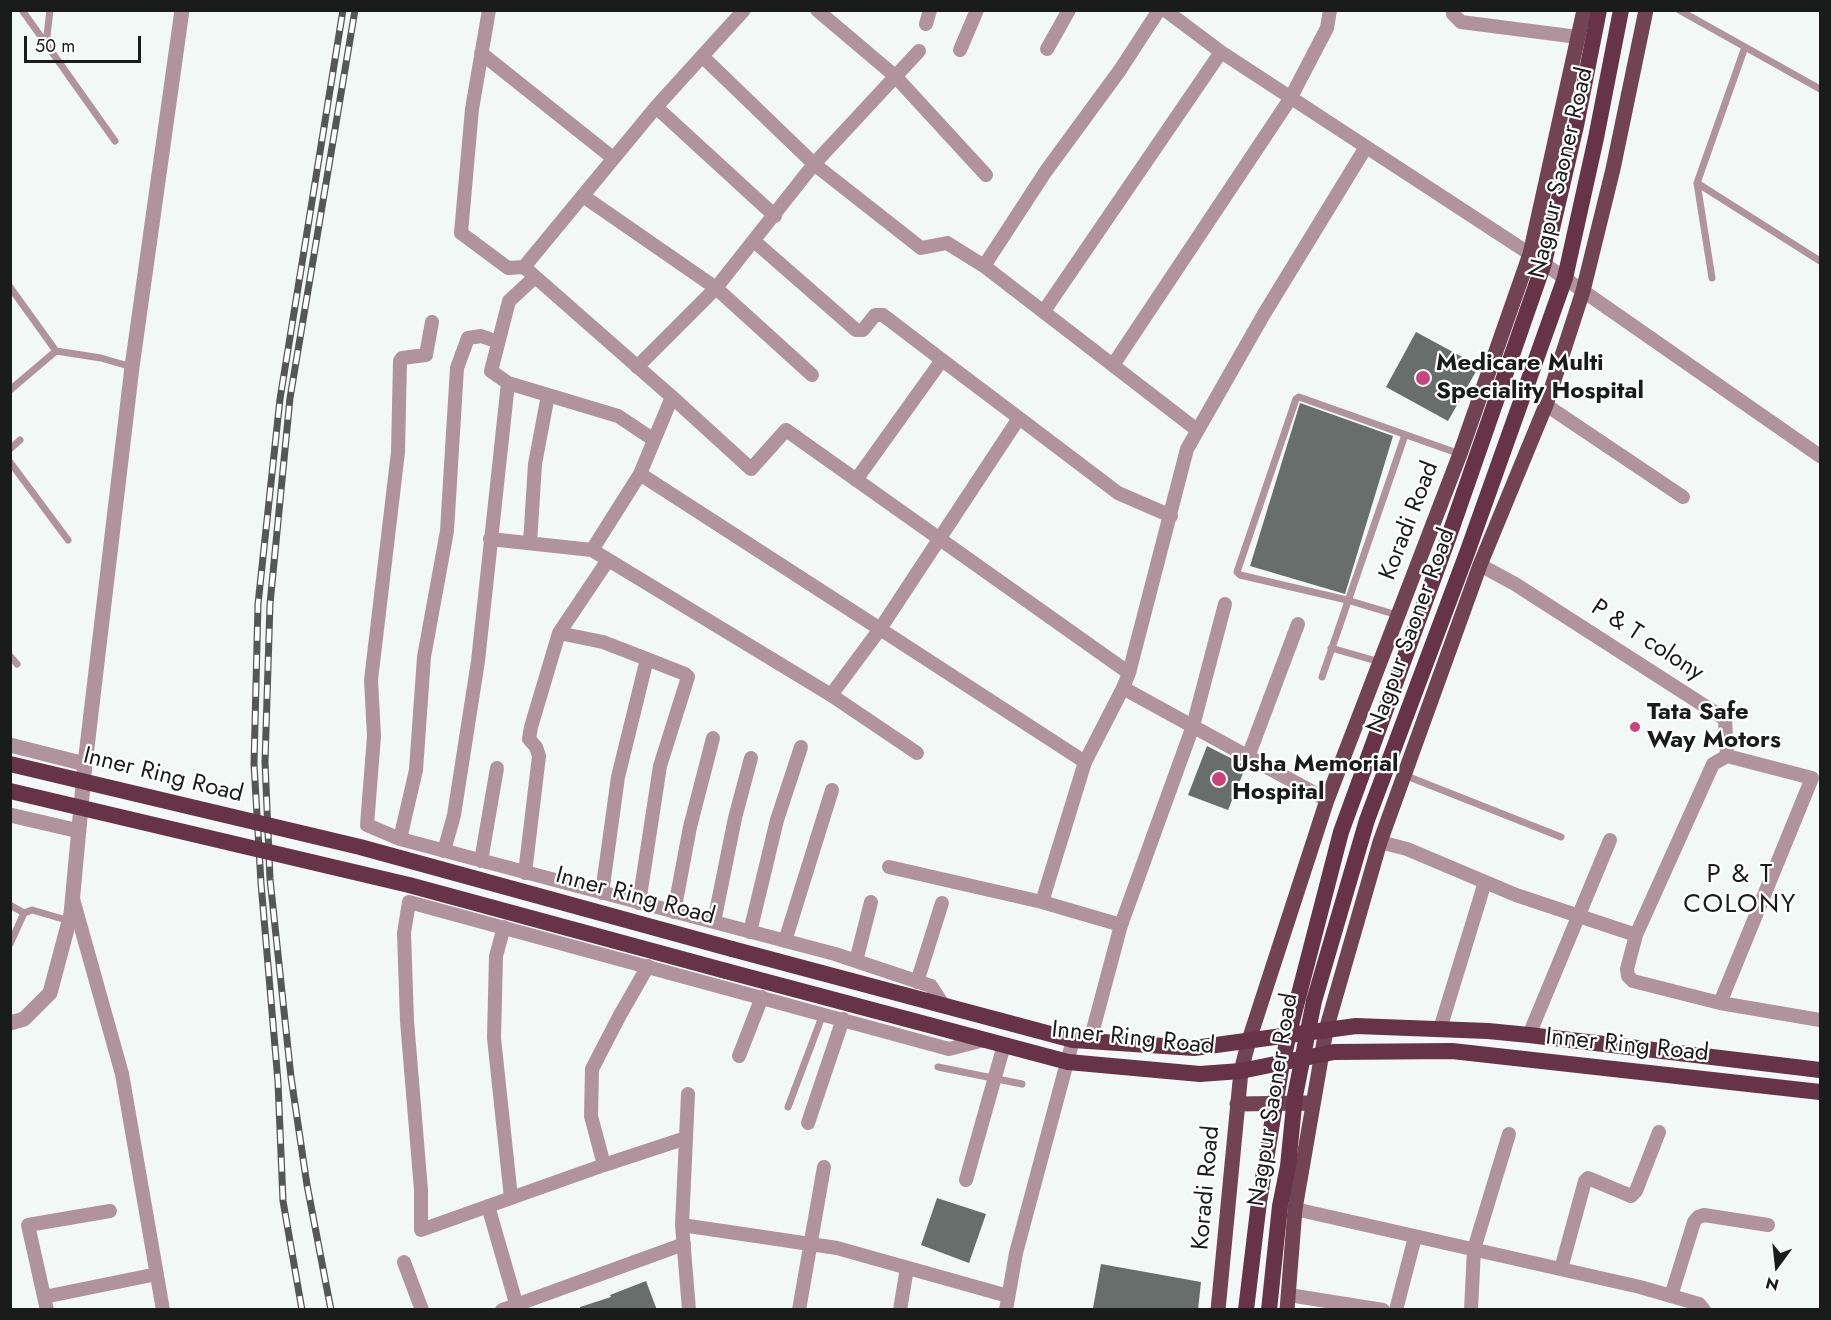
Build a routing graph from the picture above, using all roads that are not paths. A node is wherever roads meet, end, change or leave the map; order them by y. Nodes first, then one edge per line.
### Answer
1 (22, 10) edge
2 (51, 10) edge
3 (182, 10) edge
4 (489, 10) edge
5 (744, 10) edge
6 (817, 10) edge
7 (977, 10) edge
8 (1069, 10) edge
9 (1159, 10) edge
10 (1165, 10) edge
11 (1330, 10) edge
12 (1453, 10) edge
13 (1584, 10) edge
14 (1599, 10) edge
15 (1621, 10) edge
16 (1646, 10) edge
17 (1679, 10) edge
18 (1578, 37) junction
19 (46, 44) junction
20 (1745, 47) junction
21 (1047, 48) dead end
22 (960, 50) dead end
23 (919, 51) dead end
24 (1221, 52) junction
25 (482, 53) junction
26 (703, 57) junction
27 (895, 76) junction
28 (1821, 89) edge
29 (1290, 99) junction
30 (656, 107) junction
31 (115, 141) dead end
32 (1366, 147) junction
33 (613, 158) junction
34 (814, 164) junction
35 (986, 175) dead end
36 (1697, 183) junction
37 (583, 196) junction
38 (775, 216) junction
39 (754, 241) junction
40 (1530, 254) junction
41 (1821, 261) edge
42 (984, 266) junction
43 (524, 267) junction
44 (535, 277) junction
45 (1712, 278) dead end
46 (10, 287) edge
47 (716, 288) junction
48 (1583, 291) junction
49 (1044, 311) junction
50 (432, 322) dead end
51 (498, 342) junction
52 (56, 351) junction
53 (942, 360) junction
54 (1113, 365) junction
55 (132, 367) junction
56 (637, 367) junction
57 (812, 375) dead end
58 (508, 383) junction
59 (10, 390) edge
60 (548, 395) junction
61 (672, 397) junction
62 (1546, 405) junction
63 (1018, 418) junction
64 (1197, 430) junction
65 (1405, 435) junction
66 (20, 440) dead end
67 (654, 440) junction
68 (10, 449) edge
69 (1460, 454) junction
70 (1821, 456) edge
71 (10, 462) edge
72 (640, 474) junction
73 (856, 480) junction
74 (1683, 497) dead end
75 (1171, 516) junction
76 (490, 539) junction
77 (939, 539) junction
78 (68, 540) dead end
79 (530, 543) junction
80 (592, 550) junction
81 (608, 560) junction
82 (1480, 565) junction
83 (1347, 600) junction
84 (1225, 604) dead end
85 (1397, 615) junction
86 (1298, 624) dead end
87 (880, 629) junction
88 (560, 633) junction
89 (1331, 648) junction
90 (10, 656) edge
91 (647, 659) junction
92 (1380, 662) junction
93 (17, 664) dead end
94 (1129, 673) junction
95 (1322, 677) dead end
96 (1123, 688) junction
97 (831, 695) junction
98 (1193, 726) junction
99 (713, 738) dead end
100 (10, 745) edge
101 (801, 747) dead end
102 (917, 753) dead end
103 (1727, 756) junction
104 (1248, 757) junction
105 (751, 758) dead end
106 (1085, 762) junction
107 (10, 764) edge
108 (85, 764) junction
109 (497, 768) dead end
110 (1404, 775) junction
111 (1816, 779) edge
112 (1334, 782) junction
113 (832, 790) dead end
114 (10, 791) edge
115 (1397, 795) junction
116 (1328, 800) junction
117 (10, 815) edge
118 (79, 831) junction
119 (1561, 837) dead end
120 (400, 839) junction
121 (1610, 840) dead end
122 (1380, 842) junction
123 (444, 851) junction
124 (481, 861) junction
125 (889, 867) dead end
126 (525, 873) junction
127 (1485, 882) junction
128 (602, 893) junction
129 (73, 897) junction
130 (871, 902) dead end
131 (1042, 902) junction
132 (639, 903) junction
133 (942, 903) dead end
134 (10, 905) edge
135 (674, 912) junction
136 (24, 913) junction
137 (1578, 916) junction
138 (70, 921) junction
139 (714, 922) junction
140 (1120, 926) junction
141 (504, 927) junction
142 (750, 932) junction
143 (1636, 935) junction
144 (785, 941) junction
145 (10, 944) edge
146 (856, 961) junction
147 (648, 966) junction
148 (917, 982) junction
149 (762, 997) junction
150 (1720, 1003) junction
151 (944, 1006) junction
152 (824, 1014) junction
153 (843, 1019) junction
154 (1820, 1019) edge
155 (10, 1023) edge
156 (1440, 1029) junction
157 (1326, 1030) junction
158 (1529, 1035) junction
159 (984, 1040) junction
160 (1081, 1040) junction
161 (1249, 1040) junction
162 (1004, 1045) junction
163 (1321, 1054) junction
164 (739, 1056) dead end
165 (1068, 1062) junction
166 (938, 1067) dead end
167 (1821, 1070) edge
168 (1240, 1071) junction
169 (994, 1078) junction
170 (1022, 1084) dead end
171 (1821, 1092) edge
172 (688, 1095) dead end
173 (1312, 1103) junction
174 (1237, 1104) junction
175 (788, 1107) dead end
176 (808, 1123) dead end
177 (1659, 1132) dead end
178 (1509, 1134) dead end
179 (686, 1138) junction
180 (604, 1165) junction
181 (824, 1167) dead end
182 (966, 1180) dead end
183 (511, 1198) junction
184 (488, 1206) junction
185 (1295, 1209) junction
186 (110, 1210) dead end
187 (682, 1225) junction
188 (1768, 1225) dead end
189 (1415, 1237) junction
190 (811, 1243) junction
191 (684, 1244) junction
192 (1474, 1250) junction
193 (404, 1262) dead end
194 (908, 1268) junction
195 (1561, 1269) junction
196 (157, 1274) junction
197 (1671, 1296) junction
198 (1288, 1302) edge
199 (45, 1303) edge
200 (1007, 1303) edge
201 (517, 1307) edge
202 (163, 1310) edge
203 (422, 1310) edge
204 (501, 1310) edge
205 (689, 1310) edge
206 (799, 1310) edge
207 (900, 1310) edge
208 (1218, 1310) edge
209 (1246, 1310) edge
210 (1269, 1310) edge
211 (1383, 1310) edge
212 (1396, 1310) edge
213 (1471, 1310) edge
214 (1704, 1310) edge

1 - 19 lane
2 - 19 lane
3 - 55 street
4 - 25 street
5 - 26 street
6 - 27 street
7 - 22 street
8 - 21 street
9 - 42 street
10 - 24 street
11 - 29 street
12 - 18 street
13 - 18 main road, Koradi Road
14 - 209 highway, Nagpur Saoner Road, bridge
15 - 210 highway, Nagpur Saoner Road, bridge
16 - 48 main road
17 - 20 lane
18 - 40 main road, Koradi Road
19 - 31 lane
20 - 28 lane
20 - 36 lane
23 - 27 street
24 - 29 street
24 - 49 street
25 - 33 street
25 - 43 street
26 - 30 street
26 - 34 street
27 - 34 street
27 - 35 street
29 - 32 street
29 - 54 street
30 - 33 street
30 - 38 street
32 - 40 street
32 - 64 street
33 - 37 street
34 - 38 street
34 - 42 street
36 - 41 lane
36 - 45 lane
37 - 43 street
37 - 47 street
38 - 39 street
39 - 47 street
39 - 53 street
40 - 48 street
40 - 69 main road, Koradi Road
42 - 49 street
43 - 44 street
44 - 51 street
44 - 56 street
46 - 52 lane
47 - 56 street
47 - 57 street
48 - 62 main road
48 - 70 street
49 - 54 street
50 - 120 street
51 - 58 street
51 - 120 street
52 - 55 lane
52 - 59 lane
53 - 63 street
53 - 73 street
54 - 64 street
55 - 108 street
56 - 61 street
58 - 60 street
58 - 76 street
60 - 67 street
60 - 79 street
61 - 67 street
61 - 73 street
62 - 74 street
62 - 82 main road
63 - 75 street
63 - 77 street
64 - 75 street
65 - 69 lane
65 - 83 lane
65 - 83 lane
66 - 68 lane
67 - 72 street
69 - 85 main road, Koradi Road
71 - 78 lane
72 - 80 street
72 - 87 street
73 - 77 street
75 - 94 street
76 - 79 street
76 - 123 street
77 - 87 street
77 - 94 street
79 - 80 street
80 - 81 street
81 - 88 street
81 - 97 street
82 - 103 street, P & T colony
82 - 110 main road
83 - 85 lane
83 - 89 lane
84 - 98 street
85 - 92 main road, Koradi Road
86 - 104 street
87 - 97 street
87 - 106 street
88 - 91 street
88 - 126 street
89 - 92 lane
89 - 95 lane
90 - 93 lane
91 - 128 street
91 - 132 street
92 - 112 main road, Koradi Road
94 - 96 street
96 - 98 street
96 - 106 street
97 - 102 street
98 - 104 street
98 - 140 street
99 - 135 street
100 - 108 street
101 - 142 street
103 - 111 street
103 - 143 street
104 - 116 street
105 - 139 street
106 - 131 street
107 - 151 highway, Inner Ring Road, bridge
108 - 118 street
109 - 124 street
110 - 115 main road
110 - 119 lane
111 - 150 street
112 - 115 main road
112 - 116 main road, Koradi Road
113 - 144 street
114 - 159 highway, Inner Ring Road, bridge
115 - 122 main road
116 - 161 main road, Koradi Road
117 - 118 street
118 - 129 street
120 - 123 street
121 - 137 street
122 - 127 street
122 - 157 main road
123 - 124 street
124 - 126 street
125 - 131 street
126 - 128 street
127 - 137 street
127 - 156 street
128 - 132 street
129 - 138 street
129 - 196 street
130 - 146 street
131 - 140 street
132 - 135 street
133 - 148 street
134 - 136 lane
135 - 139 street
136 - 138 lane
136 - 145 lane
137 - 143 street
137 - 158 street
138 - 155 street
139 - 142 street
140 - 160 street
141 - 147 street
141 - 183 street
141 - 184 street
142 - 144 street
143 - 150 street
144 - 146 street
146 - 148 street
147 - 149 street
147 - 180 street
148 - 151 street
149 - 152 street
149 - 164 street
150 - 154 street
151 - 160 highway, Inner Ring Road
152 - 153 street
152 - 175 lane
153 - 159 street
153 - 176 street
156 - 157 highway, Inner Ring Road
156 - 158 highway, Inner Ring Road
157 - 161 highway, Inner Ring Road
157 - 163 main road
158 - 167 highway, Inner Ring Road
159 - 162 highway, Inner Ring Road
160 - 161 highway, Inner Ring Road
160 - 165 street
161 - 168 main road, Koradi Road
162 - 165 highway, Inner Ring Road
162 - 169 street
163 - 168 highway, Inner Ring Road
163 - 171 highway, Inner Ring Road
163 - 173 main road
165 - 168 highway, Inner Ring Road
165 - 200 street
166 - 169 lane
168 - 174 main road, Koradi Road
169 - 170 lane
169 - 182 street
172 - 179 street
173 - 174 main road
173 - 185 main road
174 - 208 main road, Koradi Road
177 - 195 street
178 - 192 street
179 - 180 street
179 - 187 street
180 - 183 street
181 - 190 street
183 - 184 street
184 - 201 street
185 - 189 street
185 - 198 main road
186 - 199 street
187 - 190 street
187 - 191 street
188 - 197 street
189 - 192 street
189 - 212 street
190 - 194 street
190 - 206 street
191 - 201 street
191 - 205 street
192 - 195 street
192 - 213 street
193 - 203 street
194 - 200 street
194 - 207 street
195 - 197 street
196 - 199 street
196 - 202 street
197 - 214 street
198 - 211 street
201 - 204 street

